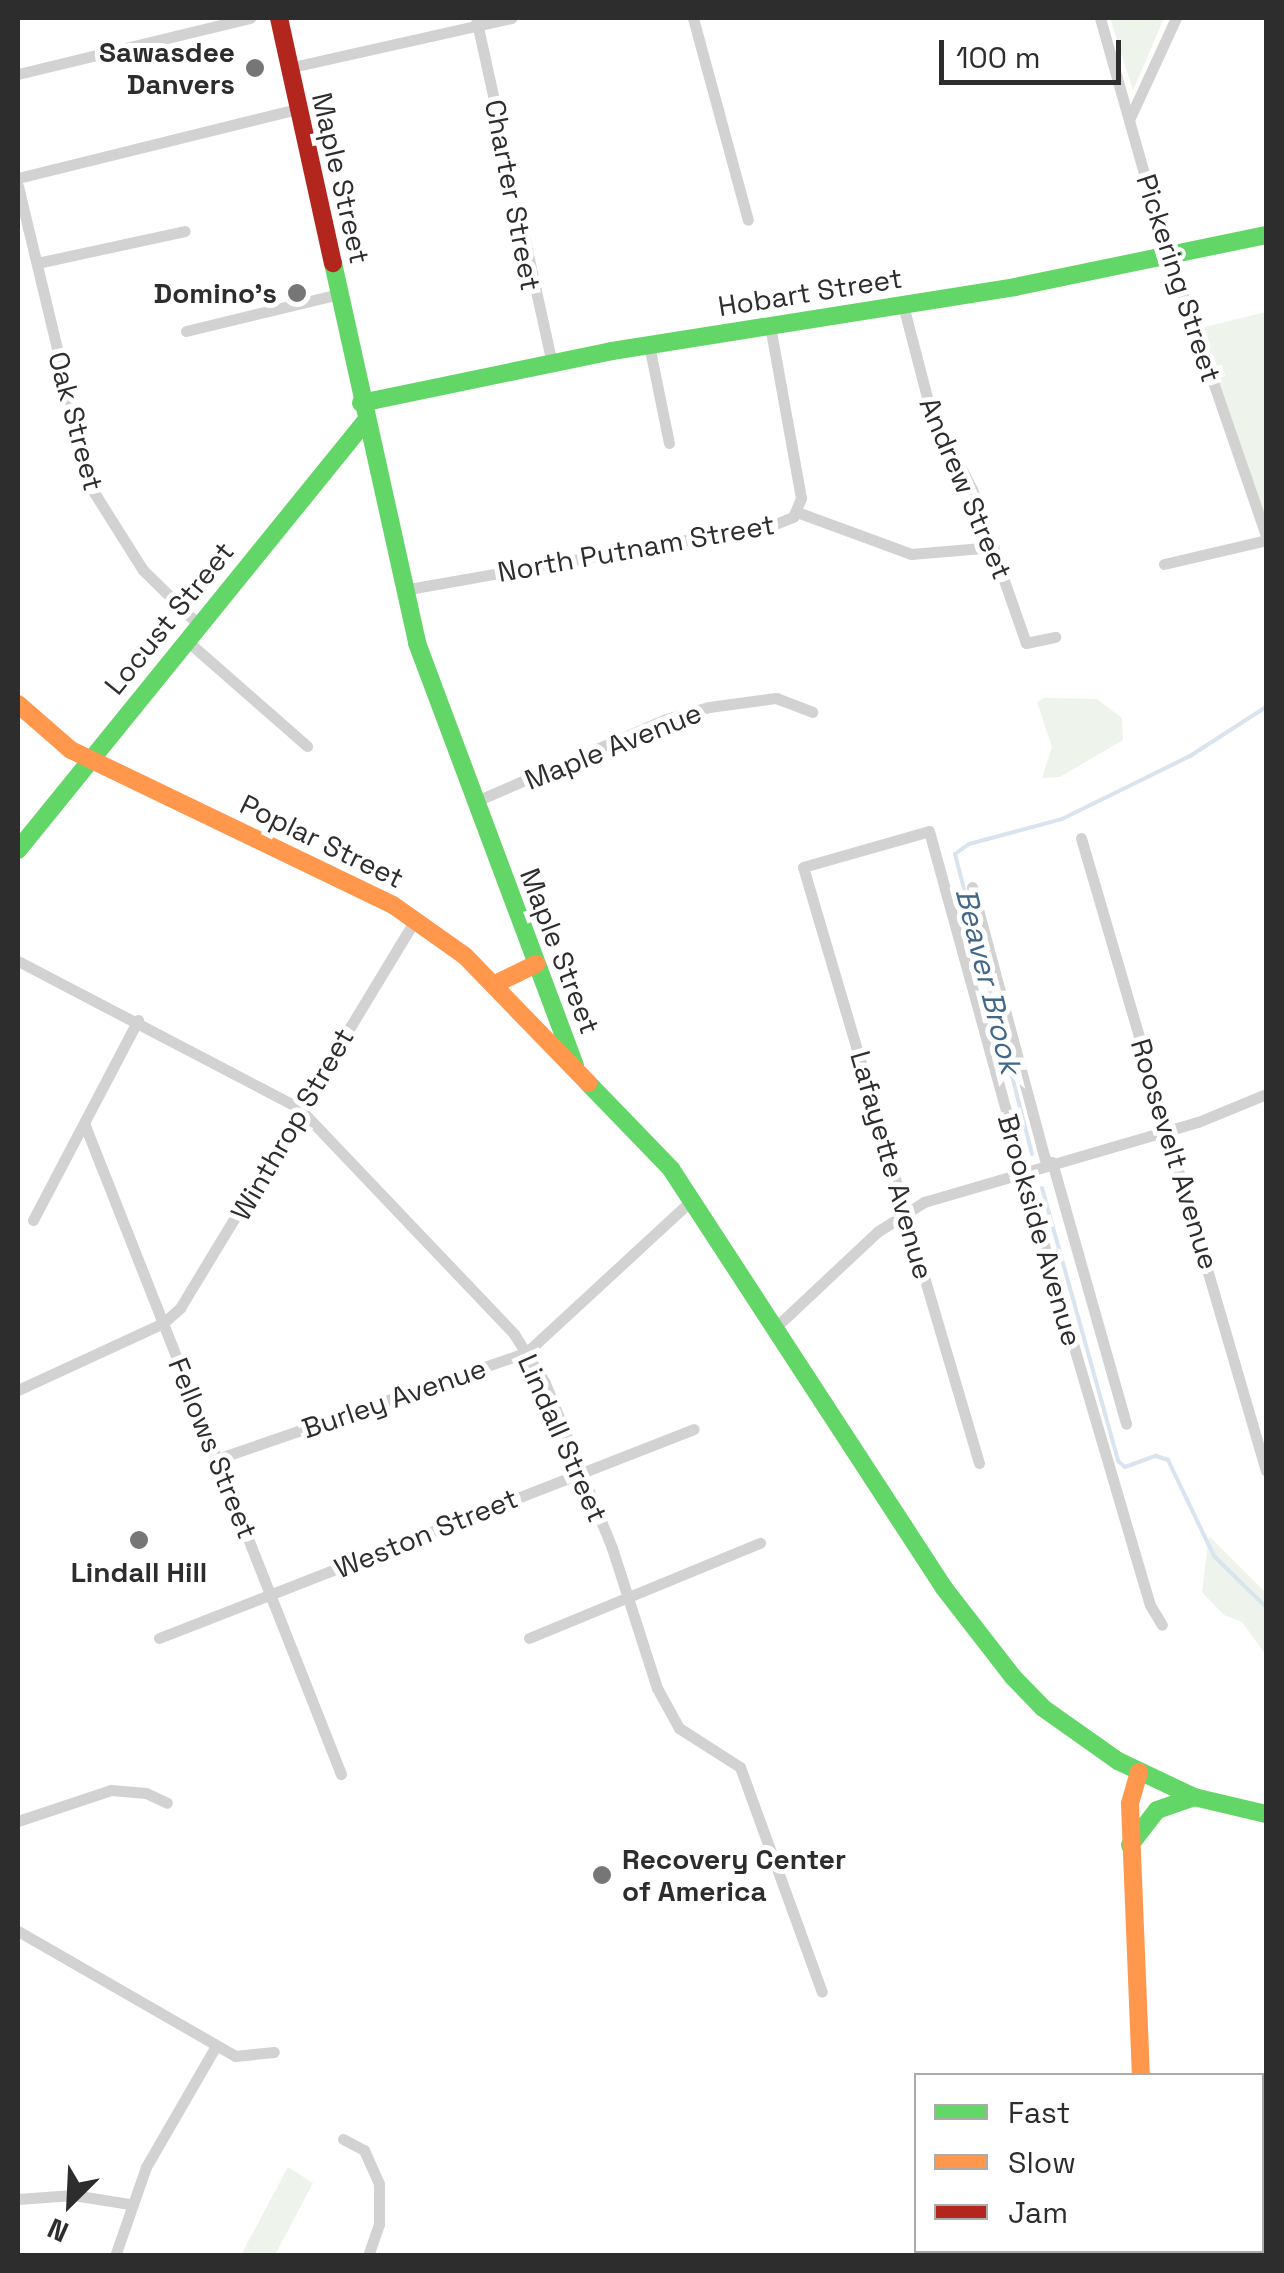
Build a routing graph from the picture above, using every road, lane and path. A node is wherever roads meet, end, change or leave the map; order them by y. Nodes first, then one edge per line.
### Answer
1 (250, 18) edge
2 (278, 18) edge
3 (511, 18) edge
4 (693, 18) edge
5 (1100, 18) edge
6 (1176, 18) edge
7 (477, 21) edge
8 (288, 68) junction
9 (18, 74) edge
10 (297, 109) junction
11 (1129, 120) junction
12 (18, 178) edge
13 (18, 186) edge
14 (748, 220) dead end
15 (185, 230) dead end
16 (1266, 235) edge
17 (1170, 256) junction
18 (37, 263) junction
19 (338, 294) junction
20 (902, 305) junction
21 (770, 326) junction
22 (186, 332) dead end
23 (649, 345) junction
24 (552, 363) junction
25 (361, 403) junction
26 (364, 423) junction
27 (670, 443) dead end
28 (797, 512) junction
29 (1266, 538) edge
30 (994, 547) junction
31 (1164, 564) dead end
32 (403, 590) junction
33 (198, 624) junction
34 (1055, 637) dead end
35 (186, 640) junction
36 (18, 704) edge
37 (812, 712) dead end
38 (307, 746) dead end
39 (90, 760) junction
40 (474, 802) junction
41 (1080, 838) dead end
42 (18, 850) edge
43 (803, 867) joint
44 (972, 887) dead end
45 (415, 920) junction
46 (18, 961) edge
47 (536, 964) junction
48 (495, 984) junction
49 (138, 1020) junction
50 (575, 1065) junction
51 (1266, 1094) edge
52 (299, 1108) junction
53 (84, 1124) junction
54 (1168, 1130) junction
55 (1049, 1162) junction
56 (1022, 1170) junction
57 (693, 1199) junction
58 (902, 1212) junction
59 (33, 1220) dead end
60 (162, 1323) junction
61 (778, 1326) junction
62 (527, 1352) junction
63 (18, 1390) edge
64 (1126, 1424) dead end
65 (694, 1429) dead end
66 (217, 1459) junction
67 (979, 1463) dead end
68 (1266, 1471) edge
69 (582, 1473) junction
70 (760, 1542) dead end
71 (628, 1593) junction
72 (271, 1594) junction
73 (1162, 1624) dead end
74 (158, 1638) dead end
75 (529, 1638) dead end
76 (1139, 1772) junction
77 (341, 1774) dead end
78 (1194, 1796) junction
79 (167, 1803) dead end
80 (1266, 1814) edge
81 (18, 1821) edge
82 (1130, 1845) junction
83 (18, 1931) edge
84 (822, 1992) dead end
85 (216, 2046) junction
86 (274, 2052) dead end
87 (1140, 2073) edge
88 (343, 2139) dead end
89 (18, 2199) edge
90 (130, 2204) junction
91 (116, 2256) edge
92 (368, 2256) edge

1 - 9 street
2 - 8 main road, Maple Street
3 - 7 street
4 - 14 street
5 - 11 street, Pickering Street
6 - 11 street
7 - 8 street
7 - 24 street, Charter Street
8 - 10 main road, Maple Street
10 - 12 street
10 - 19 main road, Maple Street
11 - 17 street, Pickering Street
13 - 18 street, Oak Street
15 - 18 street
16 - 17 main road, Hobart Street
17 - 20 main road, Hobart Street
17 - 29 street, Pickering Street
18 - 33 street, Oak Street
19 - 22 street
19 - 25 main road, Maple Street
20 - 21 main road, Hobart Street
20 - 30 street, Andrew Street
21 - 23 main road, Hobart Street
21 - 28 street, North Putnam Street
23 - 24 main road, Hobart Street
23 - 27 street
24 - 25 main road, Hobart Street
25 - 26 main road, Maple Street
26 - 32 main road, Maple Street
26 - 33 main road, Locust Street
28 - 30 street
28 - 32 street, North Putnam Street
29 - 31 street
30 - 34 street, Andrew Street
32 - 40 main road, Maple Street
33 - 35 main road, Locust Street
35 - 38 street
35 - 39 main road, Locust Street
36 - 39 main road, Poplar Street
37 - 40 street, Maple Avenue
39 - 42 main road, Locust Street
39 - 45 main road, Poplar Street
40 - 47 main road, Maple Street
41 - 54 street, Roosevelt Avenue
43 - 56 street, Brookside Avenue
43 - 58 street, Lafayette Avenue
44 - 55 street, Brookside Avenue
45 - 48 main road, Poplar Street
45 - 52 street, Winthrop Street
46 - 49 street, Lindall Street
47 - 48 main road
47 - 50 main road, Maple Street
48 - 50 main road, Poplar Street
49 - 52 street, Lindall Street
49 - 53 street
50 - 57 main road, Maple Street
51 - 54 street
52 - 60 street, Winthrop Street
52 - 62 street, Lindall Street
53 - 59 street
53 - 60 street, Fellows Street
54 - 55 street
54 - 68 street, Roosevelt Avenue
55 - 56 street
55 - 64 street, Brookside Avenue
56 - 58 street
56 - 73 street, Brookside Avenue
57 - 61 main road, Maple Street
57 - 62 street, Burley Avenue
58 - 61 street
58 - 67 street, Lafayette Avenue
60 - 63 street
60 - 66 street, Fellows Street
61 - 76 main road, Maple Street
62 - 66 street, Burley Avenue
62 - 69 street, Lindall Street
65 - 69 street, Weston Street
66 - 72 street, Fellows Street
69 - 71 street, Lindall Street
69 - 72 street, Weston Street
70 - 71 street
71 - 75 street
71 - 84 street, Lindall Street
72 - 74 street, Weston Street
72 - 77 street, Fellows Street
76 - 78 main road, Maple Street
76 - 82 main road
78 - 80 main road, Maple Street
78 - 82 main road
79 - 81 street
82 - 87 main road
83 - 85 street
85 - 86 street
85 - 90 street
88 - 92 street
89 - 90 street
90 - 91 street

